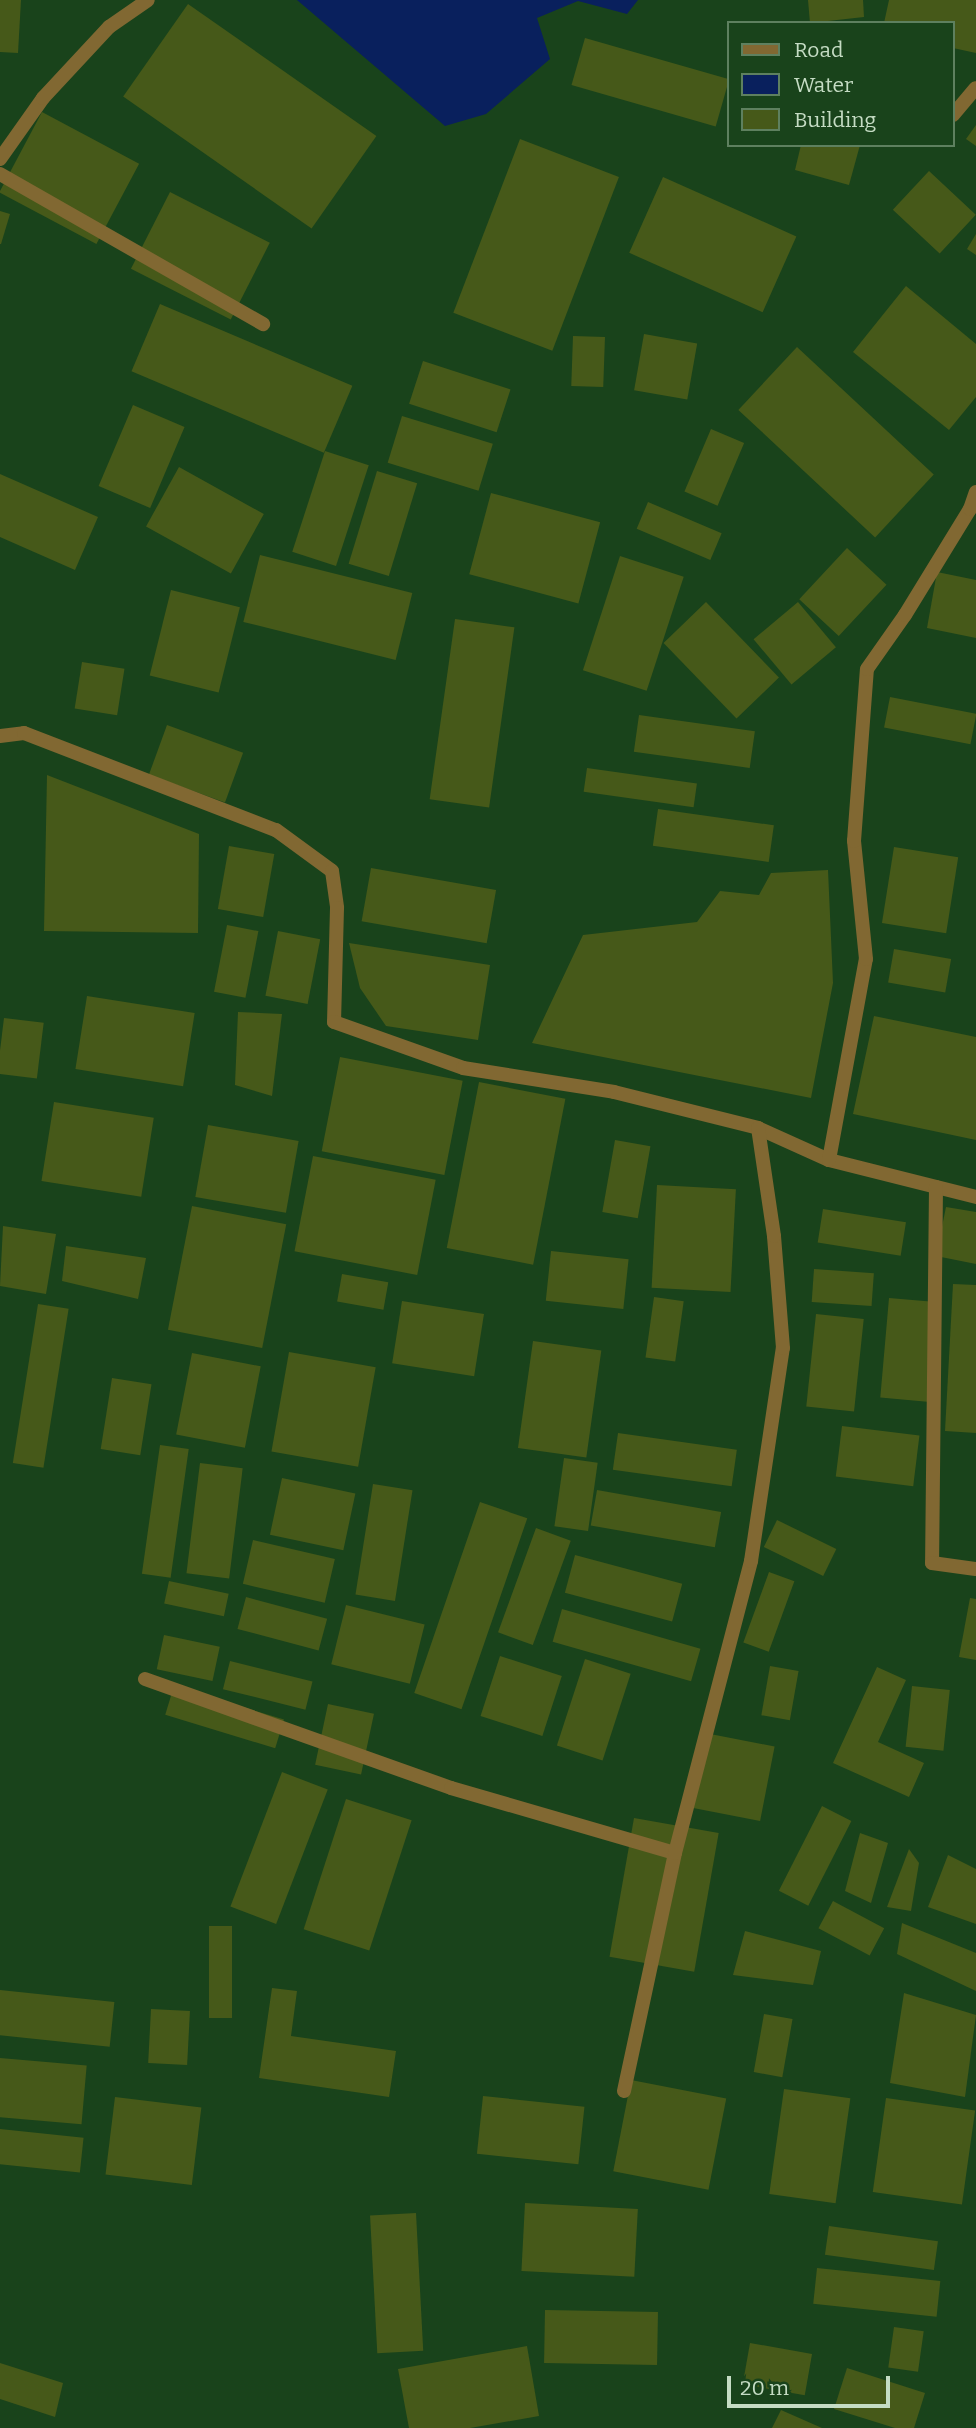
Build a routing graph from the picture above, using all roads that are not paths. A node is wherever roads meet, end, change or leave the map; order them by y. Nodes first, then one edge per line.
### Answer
1 (148, 0) edge
2 (976, 88) edge
3 (955, 113) edge
4 (0, 159) edge
5 (0, 174) edge
6 (263, 324) dead end
7 (976, 492) edge
8 (0, 736) edge
9 (758, 1128) junction
10 (829, 1160) junction
11 (936, 1187) junction
12 (976, 1197) edge
13 (976, 1569) edge
14 (145, 1679) dead end
15 (675, 1853) junction
16 (624, 2091) dead end

1 - 4 street
2 - 3 street
5 - 6 street
7 - 10 street
8 - 9 street
9 - 10 street
9 - 15 street
10 - 11 street
11 - 12 street
11 - 13 street
14 - 15 street
15 - 16 street

